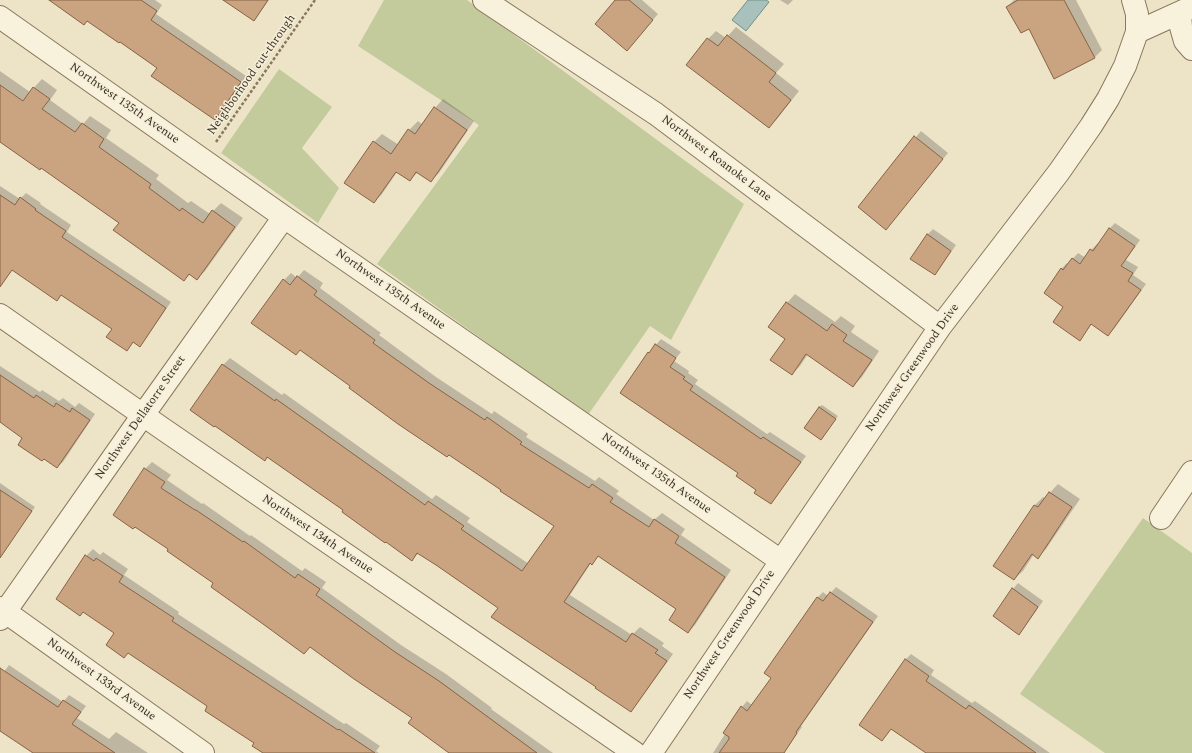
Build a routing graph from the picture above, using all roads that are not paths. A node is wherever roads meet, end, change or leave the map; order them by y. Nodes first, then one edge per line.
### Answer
1 (484, 0) edge
2 (1133, 0) edge
3 (1186, 10) edge
4 (0, 17) edge
5 (1137, 32) junction
6 (1192, 49) edge
7 (284, 217) junction
8 (0, 315) edge
9 (940, 327) junction
10 (143, 415) junction
11 (1192, 472) edge
12 (1161, 518) dead end
13 (781, 561) junction
14 (2, 613) edge
15 (203, 753) edge
16 (635, 753) edge
17 (650, 753) edge

1 - 9 street, Northwest Roanoke Lane
2 - 5 street, Northwest Greenwood Drive
3 - 5 street
3 - 6 street
4 - 7 street, Northwest 135th Avenue
5 - 9 street, Northwest Greenwood Drive
7 - 10 street, Northwest Dellatorre Street
7 - 13 street, Northwest 135th Avenue
8 - 10 street, Northwest 134th Avenue
9 - 13 street, Northwest Greenwood Drive
10 - 14 street, Northwest Dellatorre Street
10 - 16 street, Northwest 134th Avenue
11 - 12 street
13 - 17 street, Northwest Greenwood Drive
14 - 15 street, Northwest 133rd Avenue

